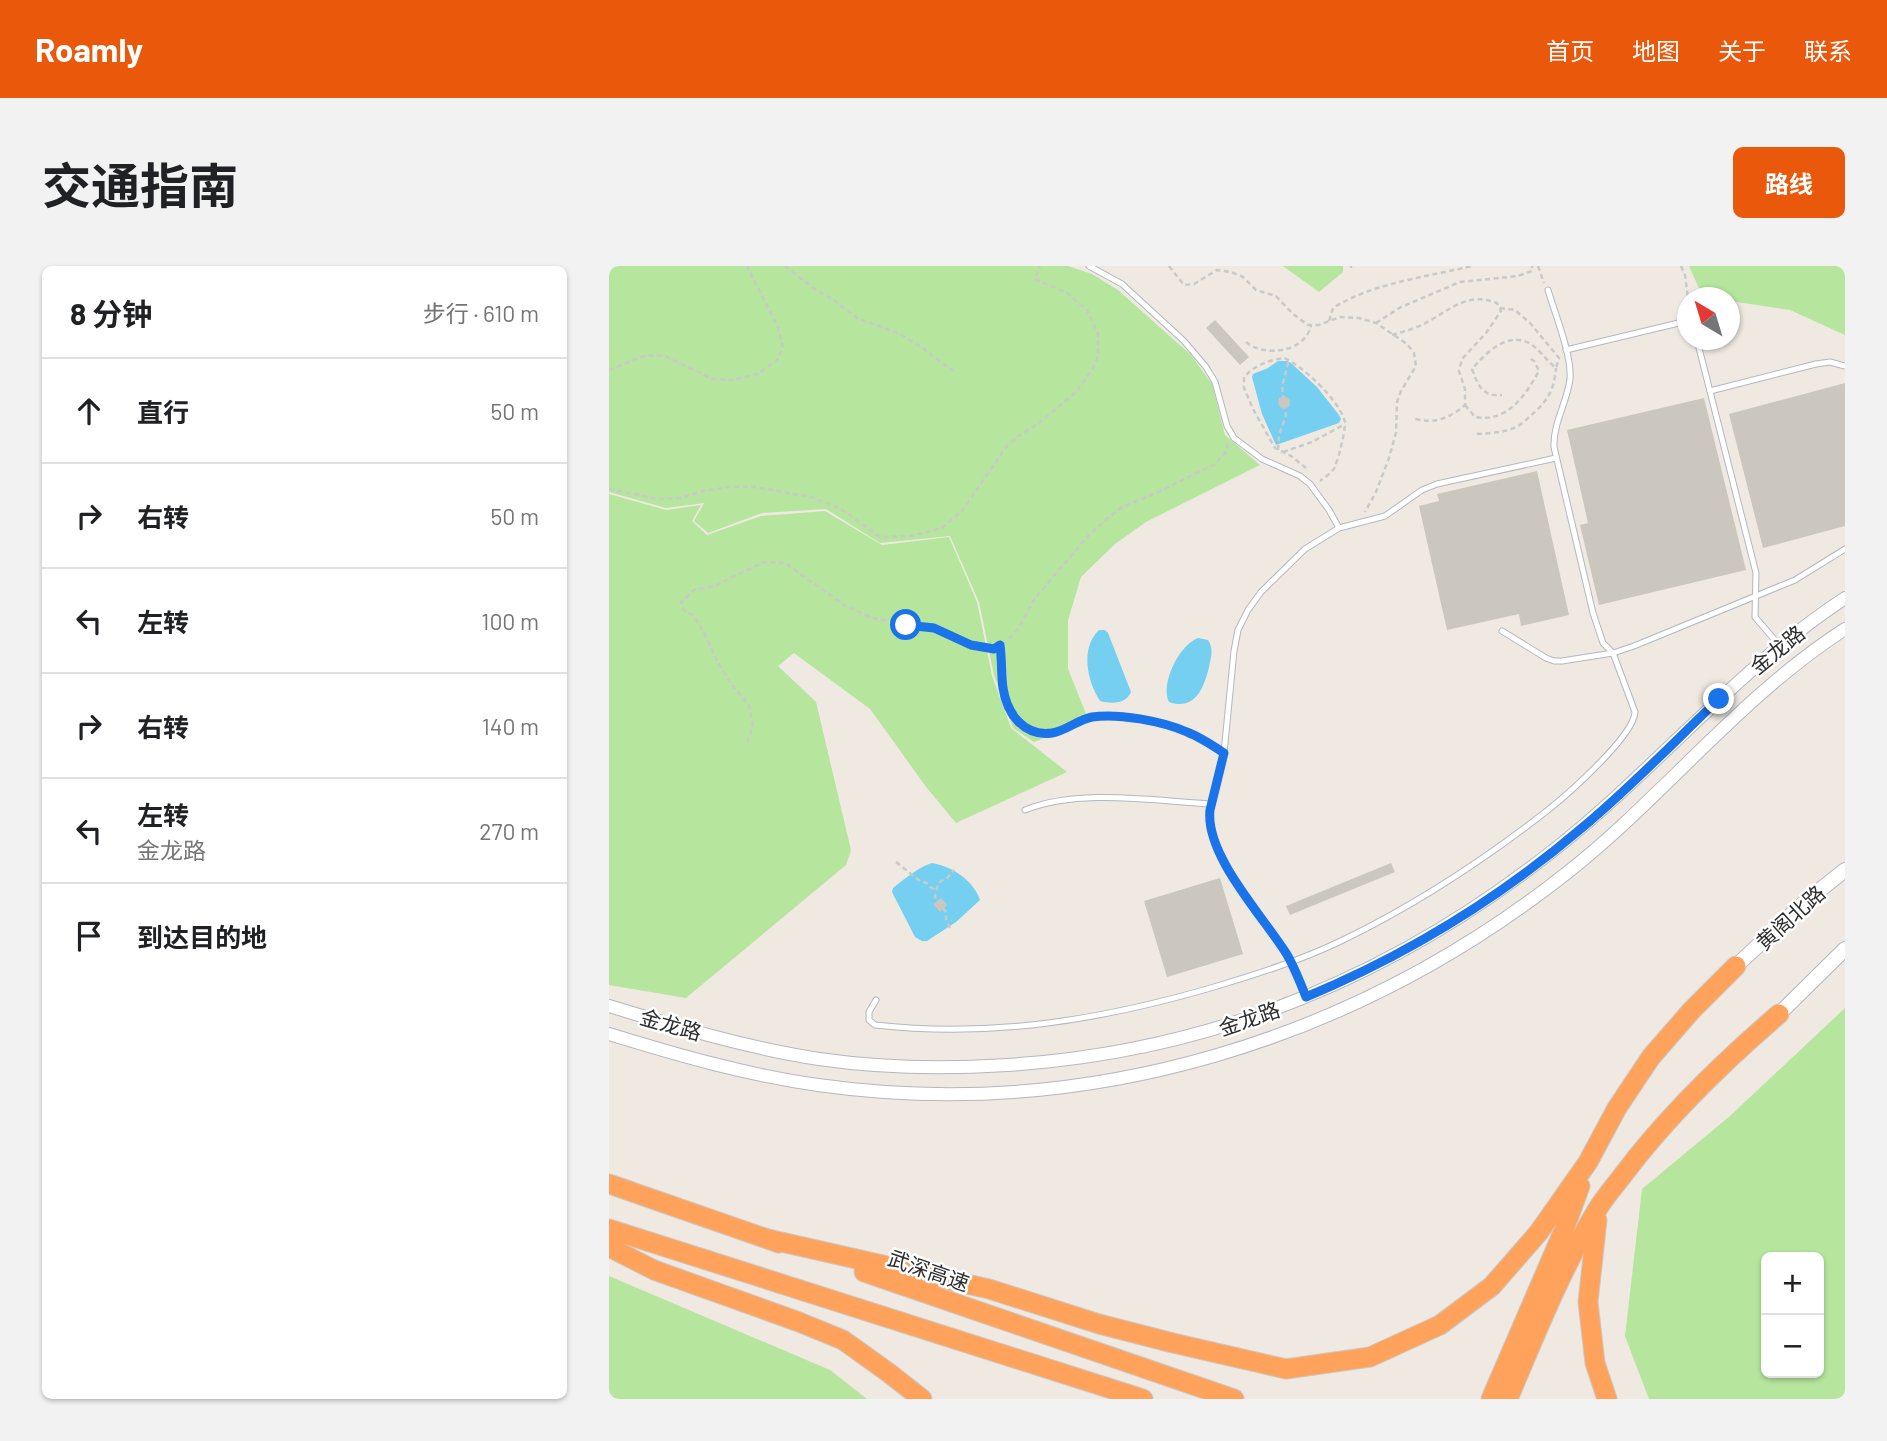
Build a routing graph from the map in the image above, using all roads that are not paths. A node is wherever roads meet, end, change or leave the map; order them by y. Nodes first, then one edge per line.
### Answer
1 (1089, 266) edge
2 (1548, 290) road end
3 (1677, 324) edge
4 (1700, 350) edge
5 (1566, 351) junction
6 (1845, 366) edge
7 (1710, 391) junction
8 (1556, 458) junction
9 (1339, 528) junction
10 (1845, 548) edge
11 (1755, 596) junction
12 (1845, 598) edge
13 (1845, 629) edge
14 (1502, 631) dead end
15 (1780, 646) junction
16 (1613, 653) junction
17 (1212, 804) junction
18 (1025, 810) dead end
19 (1845, 870) edge
20 (1845, 949) edge
21 (1291, 961) junction
22 (1736, 966) joint
23 (1306, 997) junction
24 (876, 1000) dead end
25 (609, 1006) edge
26 (1779, 1014) joint
27 (609, 1034) edge
28 (1588, 1162) junction
29 (609, 1184) edge
30 (1598, 1208) junction
31 (609, 1229) edge
32 (768, 1239) junction
33 (609, 1247) edge
34 (922, 1399) edge
35 (1143, 1399) edge
36 (1234, 1399) edge
37 (1491, 1399) edge
38 (1508, 1399) edge
39 (1607, 1399) edge

1 - 9 lane
2 - 5 lane
3 - 5 lane
4 - 7 lane
5 - 8 lane
6 - 7 lane
7 - 11 lane
8 - 9 lane
8 - 16 lane
9 - 17 lane
10 - 11 lane
11 - 15 lane
11 - 16 lane
12 - 15 street, 金龙路
13 - 27 street, 金龙路
14 - 16 lane
15 - 23 street, 金龙路
16 - 21 lane
17 - 18 lane
17 - 21 lane
19 - 22 main road, 黄阁北路
20 - 26 main road
21 - 23 lane
21 - 24 lane
22 - 28 highway
23 - 25 street, 金龙路
26 - 30 highway
28 - 32 highway
28 - 37 highway
29 - 32 highway, 武深高速
30 - 38 highway
30 - 39 highway
31 - 35 highway
32 - 36 highway, 武深高速
33 - 34 highway

